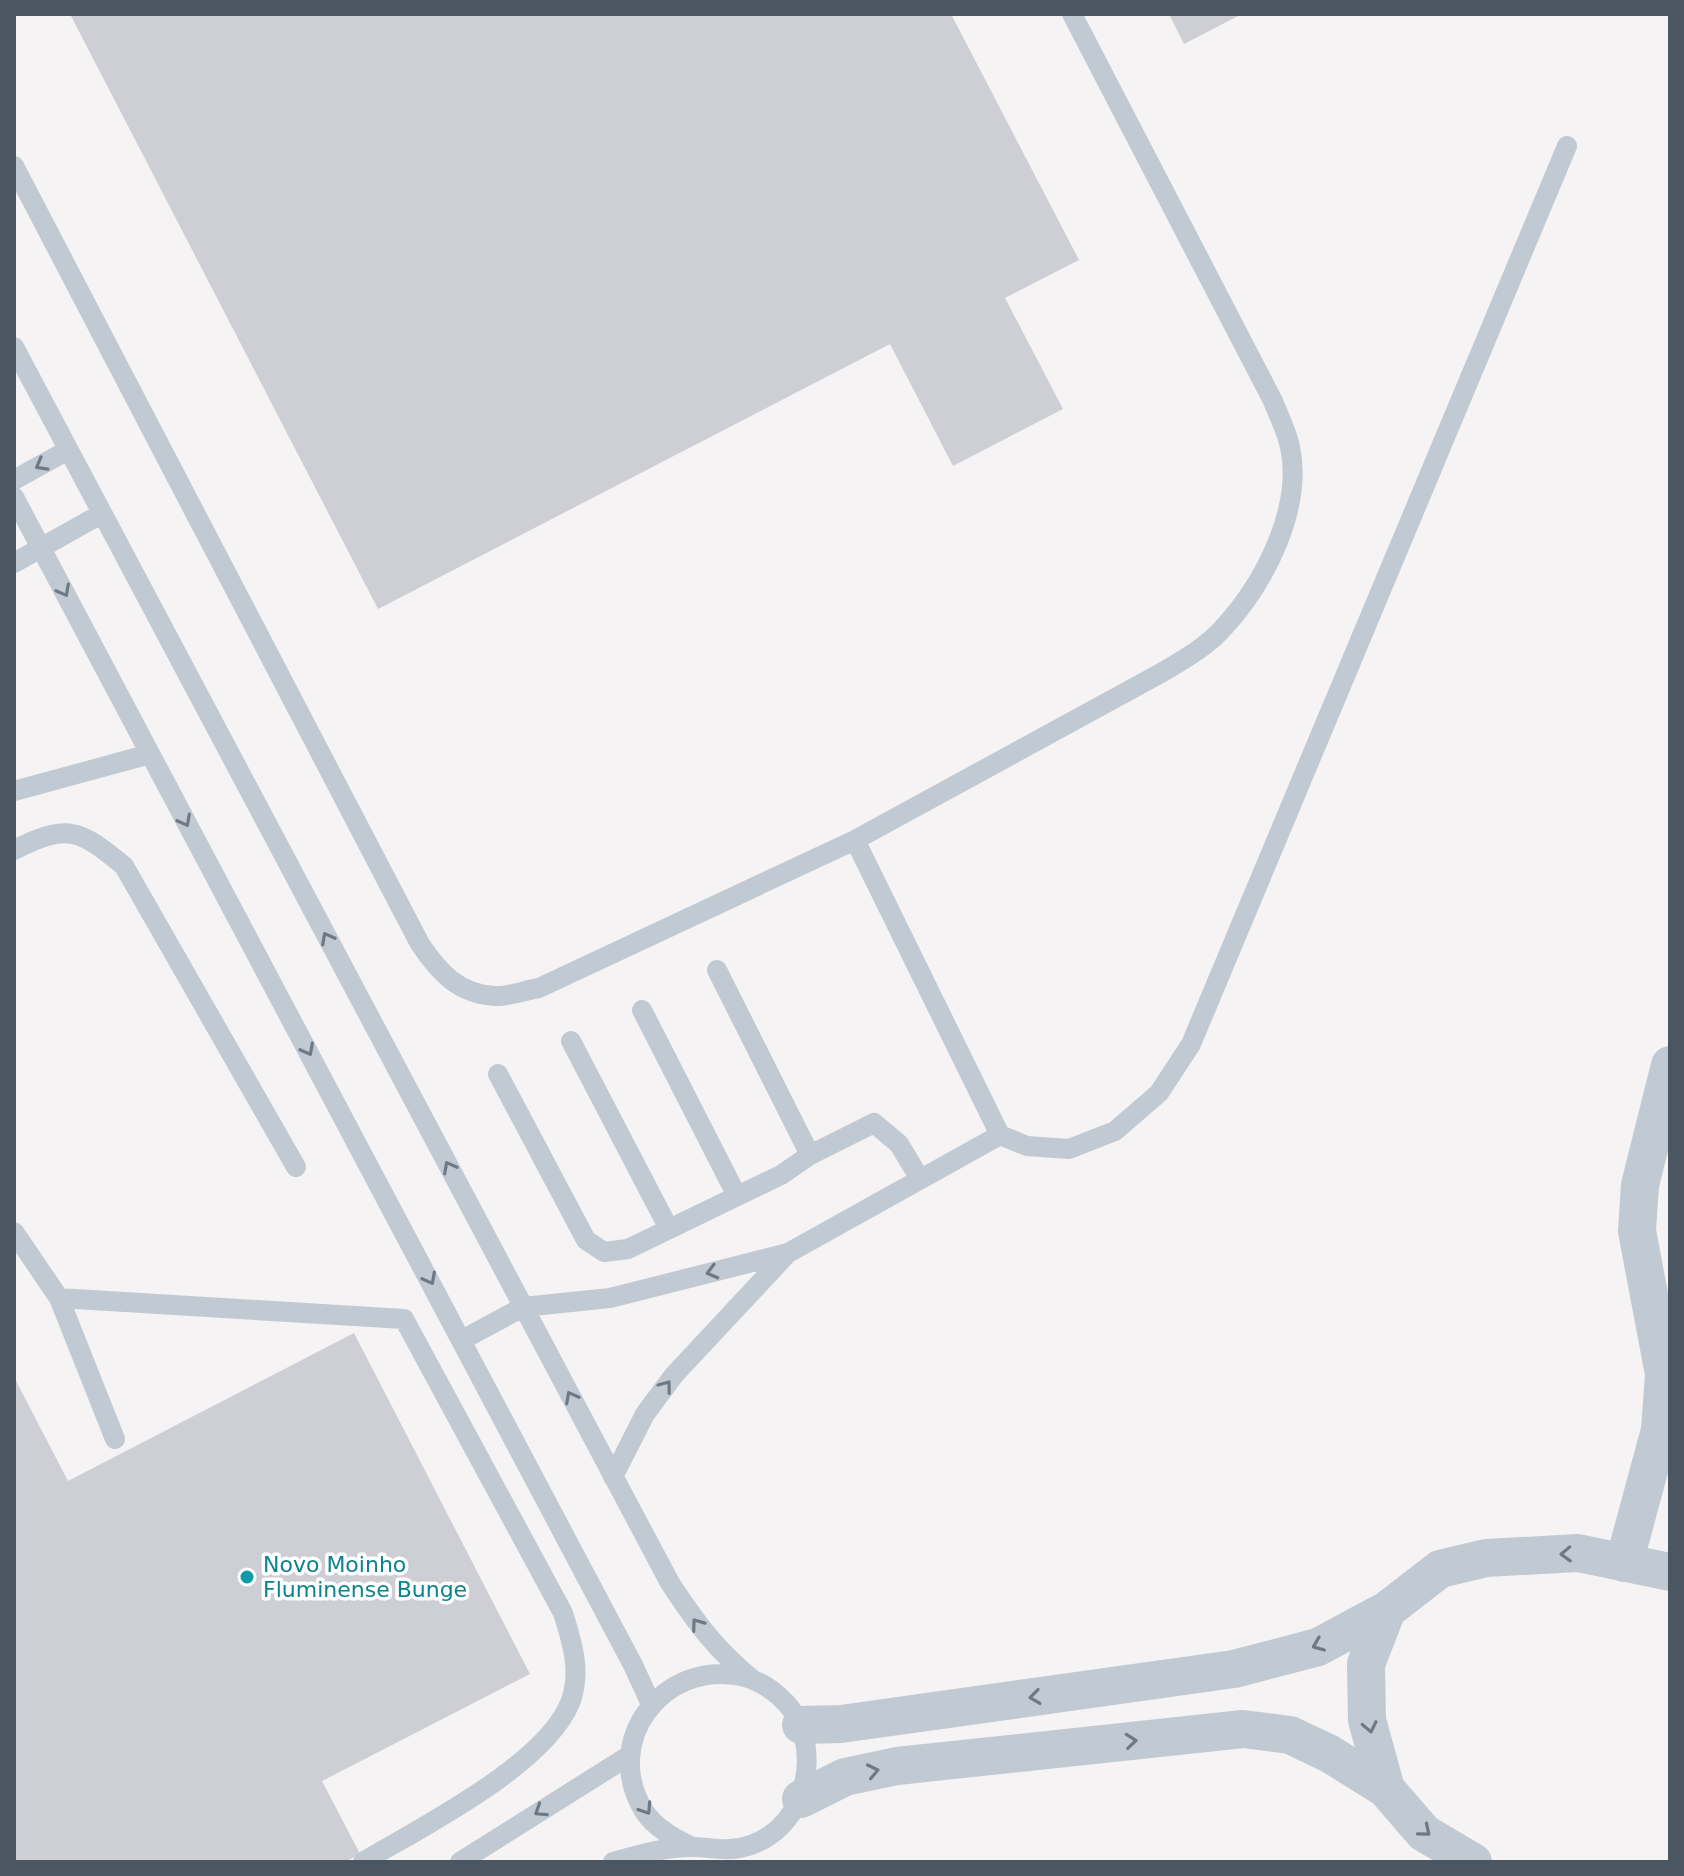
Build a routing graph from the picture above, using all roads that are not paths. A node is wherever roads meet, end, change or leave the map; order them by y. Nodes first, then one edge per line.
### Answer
1 (1072, 14) edge
2 (1567, 146) dead end
3 (14, 166) edge
4 (14, 347) edge
5 (68, 450) junction
6 (14, 480) edge
7 (14, 497) edge
8 (101, 514) junction
9 (40, 547) junction
10 (14, 563) edge
11 (150, 754) junction
12 (14, 791) edge
13 (855, 840) junction
14 (14, 850) edge
15 (717, 970) dead end
16 (642, 1010) dead end
17 (571, 1041) dead end
18 (1670, 1065) edge
19 (498, 1074) dead end
20 (1000, 1135) junction
21 (810, 1155) junction
22 (296, 1167) dead end
23 (920, 1179) junction
24 (737, 1196) junction
25 (669, 1229) junction
26 (14, 1232) edge
27 (788, 1253) junction
28 (59, 1298) junction
29 (523, 1307) junction
30 (462, 1340) junction
31 (115, 1439) dead end
32 (613, 1477) junction
33 (1624, 1563) junction
34 (1670, 1572) edge
35 (1387, 1610) junction
36 (752, 1679) junction
37 (651, 1704) junction
38 (801, 1725) junction
39 (630, 1755) junction
40 (1386, 1789) junction
41 (801, 1799) junction
42 (692, 1847) junction
43 (755, 1853) edge
44 (363, 1862) edge
45 (460, 1862) edge
46 (613, 1862) edge
47 (1473, 1862) edge

1 - 13 lane
2 - 20 lane
3 - 13 lane
4 - 5 lane
5 -> 6 lane
5 - 8 lane
7 - 9 lane
8 - 9 lane
29 -> 8 lane
9 - 10 lane
9 -> 11 lane
11 - 12 lane
11 -> 30 lane
13 - 20 lane
14 - 22 lane
15 - 21 lane
16 - 24 lane
17 - 25 lane
18 - 33 street
19 - 25 lane
20 - 23 lane
21 - 23 lane
21 - 24 lane
23 - 27 lane
24 - 25 lane
26 - 28 lane
27 -> 29 lane
32 -> 27 lane
28 - 31 lane
28 - 44 lane
29 - 30 lane
32 -> 29 lane
30 - 37 lane
36 -> 32 lane
33 - 34 street
33 -> 35 street
35 -> 38 street
35 -> 40 street
36 - 37 lane
36 - 38 lane
37 - 39 lane
38 - 41 lane
39 -> 42 lane
39 -> 45 lane
41 -> 40 street
40 -> 47 street
41 - 43 lane
42 - 43 lane
42 - 46 lane

